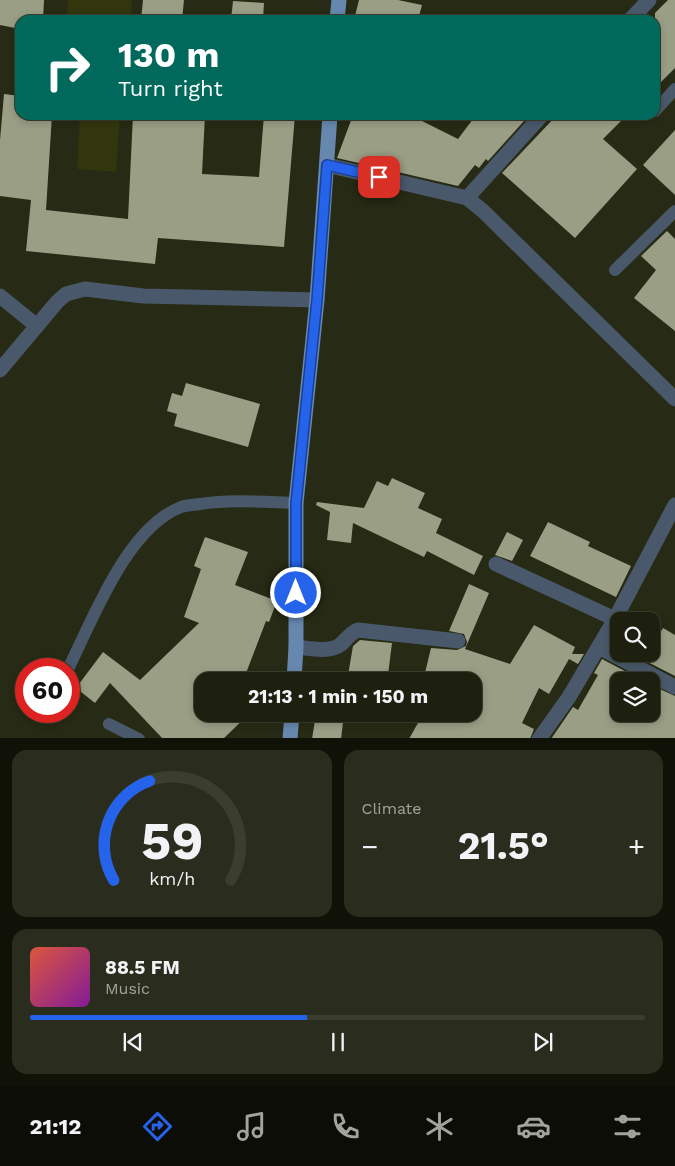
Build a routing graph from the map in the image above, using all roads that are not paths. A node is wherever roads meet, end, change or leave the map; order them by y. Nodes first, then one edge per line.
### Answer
1 (339, 0) edge
2 (649, 0) edge
3 (338, 15) edge
4 (635, 15) edge
5 (675, 89) edge
6 (660, 105) edge
7 (330, 120) edge
8 (537, 120) edge
9 (327, 165) junction
10 (467, 198) junction
11 (675, 211) edge
12 (615, 270) dead end
13 (0, 296) edge
14 (317, 300) junction
15 (37, 326) junction
16 (0, 370) edge
17 (675, 399) edge
18 (296, 503) junction
19 (675, 505) edge
20 (496, 564) dead end
21 (619, 612) edge
22 (610, 617) edge
23 (610, 628) edge
24 (458, 641) dead end
25 (296, 647) junction
26 (599, 647) junction
27 (73, 658) edge
28 (295, 672) edge
29 (675, 687) edge
30 (291, 722) edge
31 (109, 724) dead end
32 (139, 738) edge
33 (290, 738) edge
34 (539, 738) edge

1 - 3 main road
2 - 4 street
5 - 6 lane
7 - 9 main road
8 - 10 street
9 - 10 street
9 - 14 main road
10 - 17 street
11 - 12 lane
13 - 15 street
14 - 15 street
14 - 18 main road
15 - 16 street
18 - 25 main road
18 - 27 lane
19 - 21 street
20 - 22 street
23 - 26 street
24 - 25 street
25 - 28 main road
26 - 29 street
26 - 34 street
30 - 33 main road
31 - 32 lane

